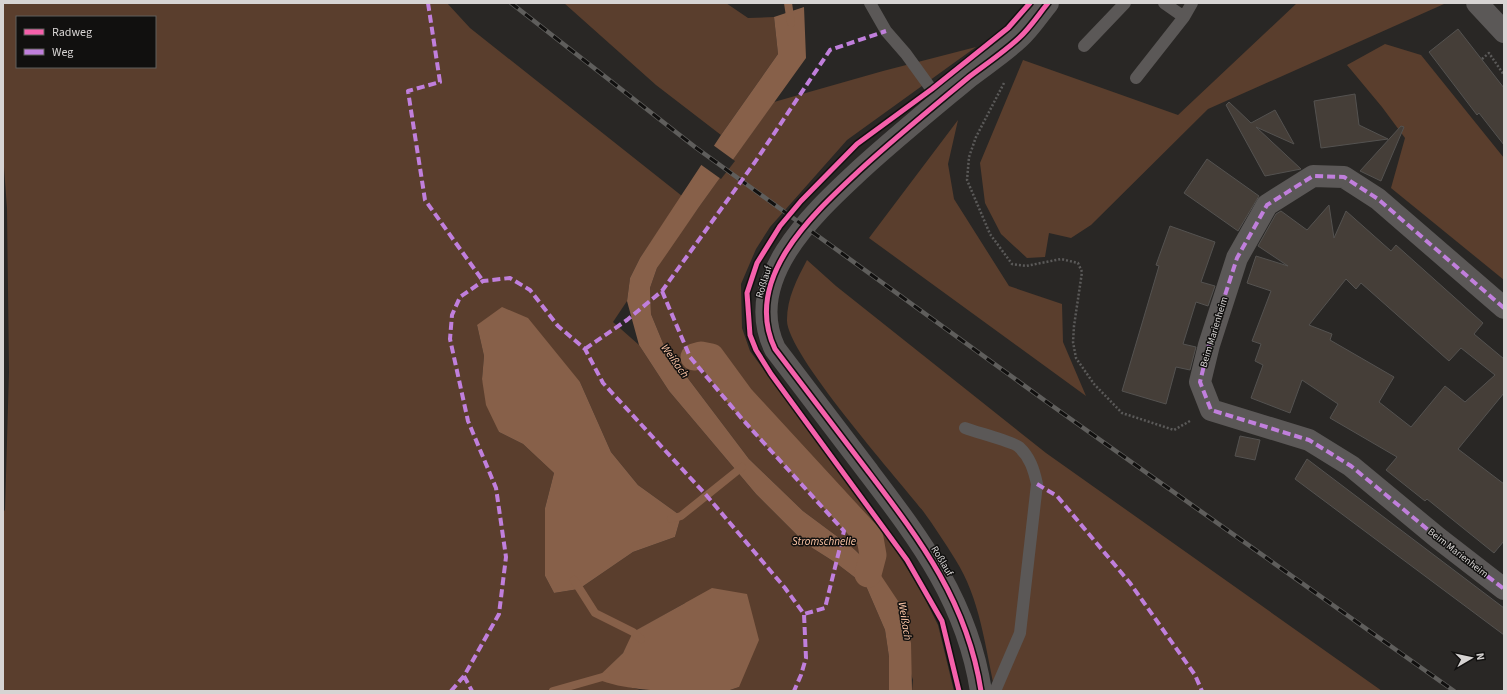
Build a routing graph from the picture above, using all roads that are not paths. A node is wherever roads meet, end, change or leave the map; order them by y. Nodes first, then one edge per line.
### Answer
1 (870, 3) edge
2 (1048, 3) edge
3 (1125, 3) edge
4 (1164, 3) edge
5 (1192, 3) edge
6 (1476, 3) edge
7 (1184, 17) junction
8 (1504, 32) edge
9 (1084, 46) dead end
10 (1136, 78) dead end
11 (940, 101) junction
12 (1504, 308) edge
13 (966, 428) dead end
14 (1504, 589) edge
15 (981, 691) edge
16 (995, 691) edge

1 - 11 lane
2 - 11 street, Roßlauf
3 - 9 lane
4 - 7 lane
5 - 7 lane
6 - 8 street
7 - 10 lane
11 - 15 street, Roßlauf
12 - 14 street, Beim Marienheim
13 - 16 lane

